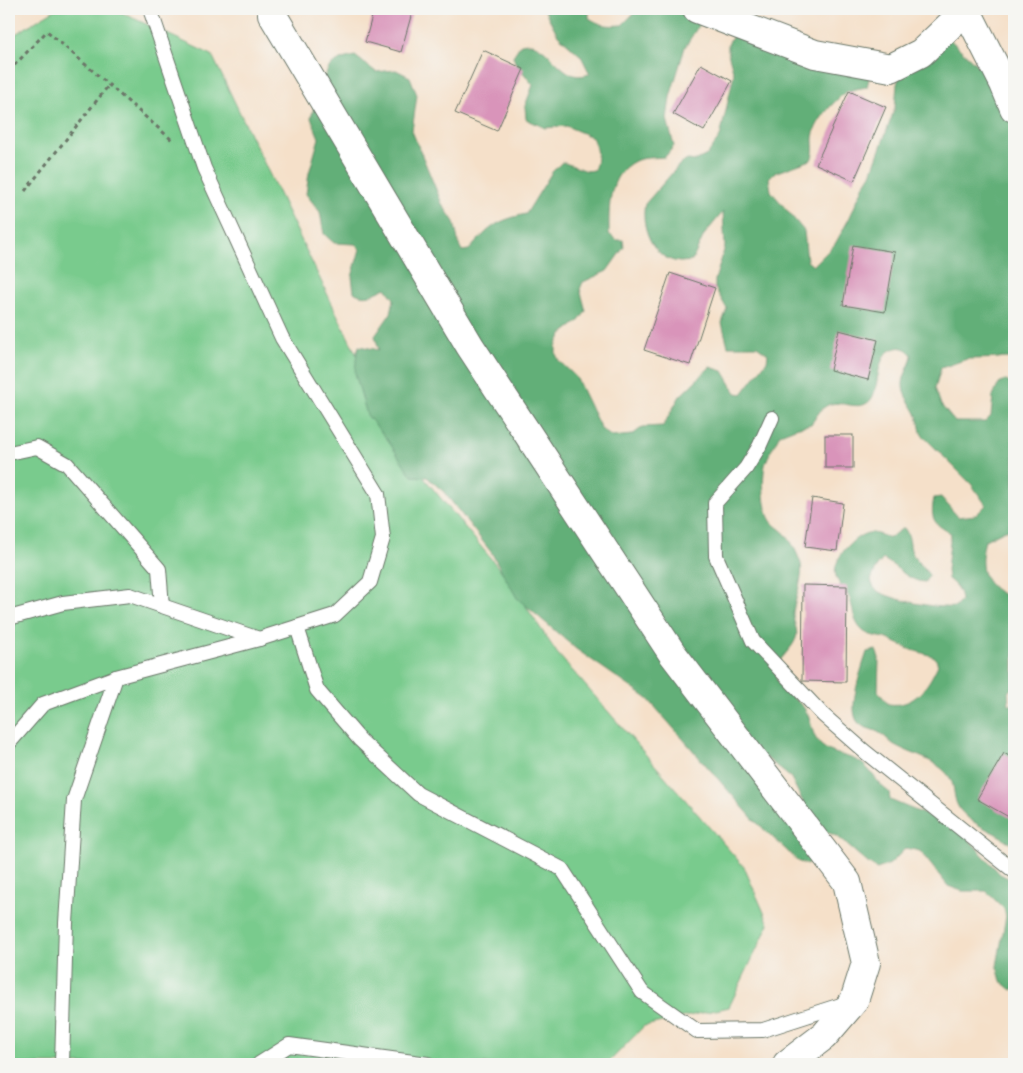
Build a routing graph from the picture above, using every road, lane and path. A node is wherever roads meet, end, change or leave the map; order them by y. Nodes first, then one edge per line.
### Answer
1 (150, 9) edge
2 (697, 9) edge
3 (966, 9) edge
4 (272, 10) edge
5 (9, 71) edge
6 (109, 85) junction
7 (1014, 108) edge
8 (204, 168) junction
9 (25, 191) dead end
10 (772, 418) dead end
11 (9, 453) edge
12 (162, 606) junction
13 (9, 618) edge
14 (298, 627) junction
15 (259, 639) junction
16 (116, 677) junction
17 (9, 743) edge
18 (1014, 872) edge
19 (854, 1001) junction
20 (338, 1058) edge
21 (62, 1064) edge
22 (259, 1064) edge
23 (428, 1064) edge
24 (787, 1064) edge

1 - 8 lane
2 - 3 street
3 - 7 street
4 - 19 street
5 - 6 path
6 - 8 path
6 - 9 path
8 - 14 lane
10 - 18 lane
11 - 12 lane
12 - 13 lane
12 - 15 lane
14 - 15 lane
14 - 19 lane
15 - 16 lane
16 - 17 lane
16 - 21 lane
19 - 24 street
20 - 22 lane
20 - 23 lane

